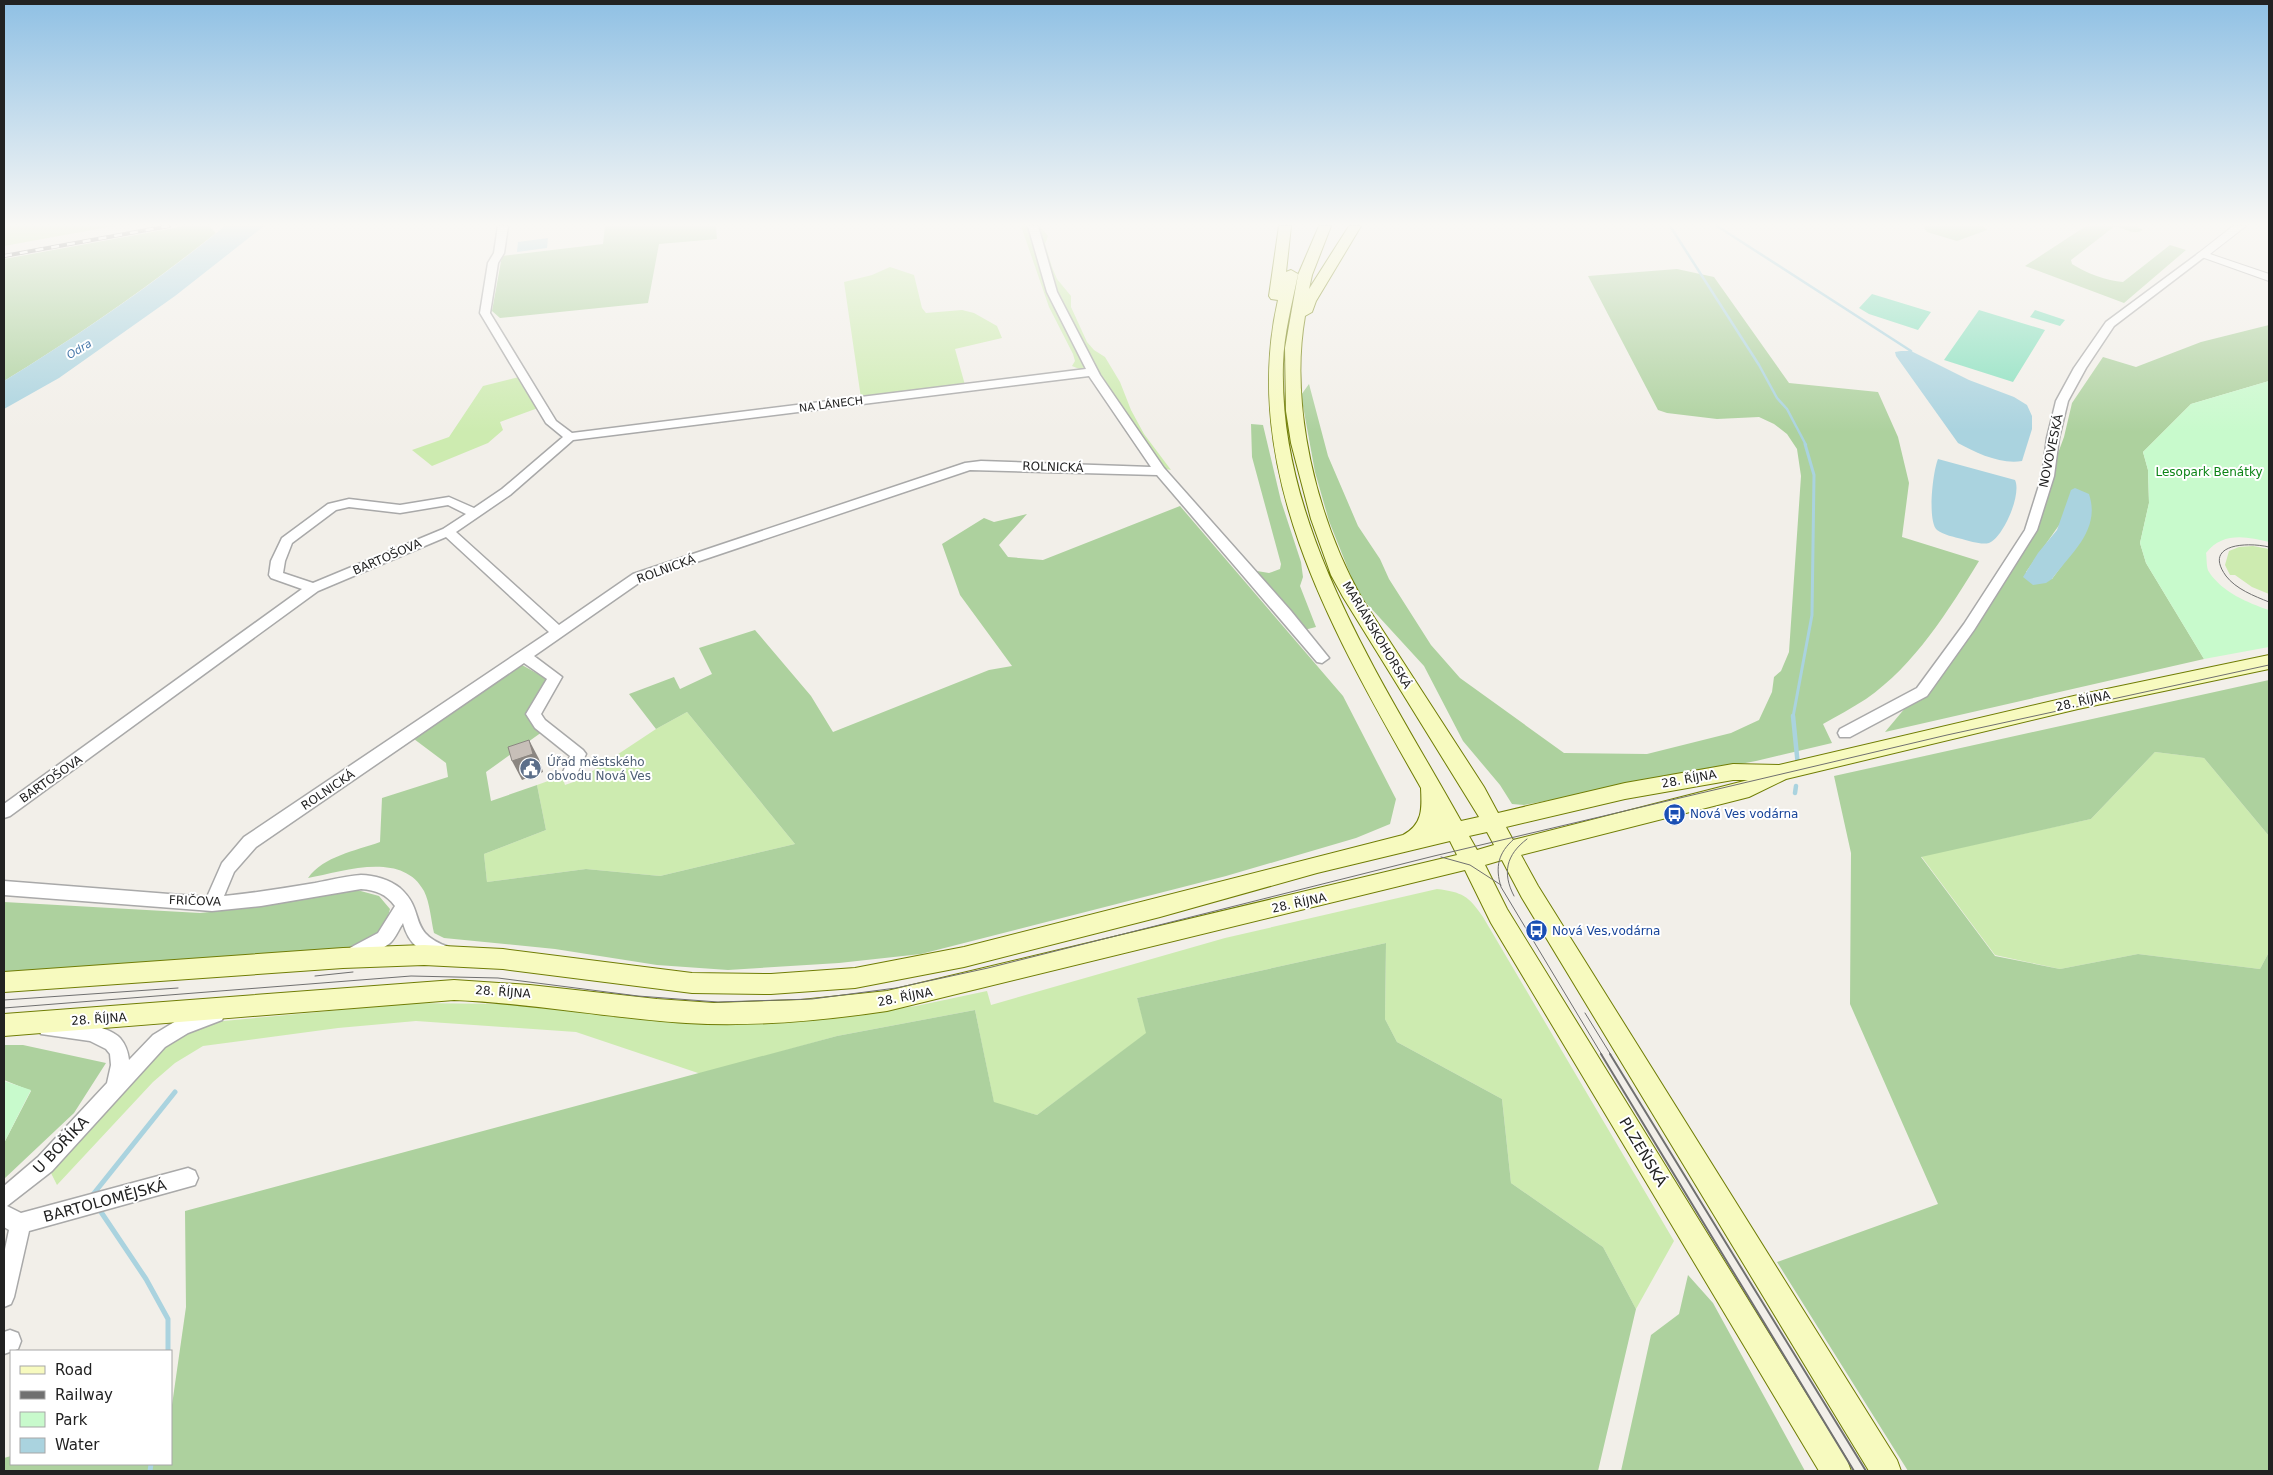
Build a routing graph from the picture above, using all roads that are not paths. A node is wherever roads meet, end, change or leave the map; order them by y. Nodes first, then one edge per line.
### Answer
1 (488, 295) edge
2 (1053, 295) edge
3 (1275, 295) edge
4 (1289, 295) edge
5 (1299, 295) edge
6 (1313, 295) edge
7 (2149, 295) edge
8 (1284, 348) junction
9 (1092, 372) junction
10 (570, 437) junction
11 (1160, 471) junction
12 (475, 513) junction
13 (448, 532) junction
14 (313, 588) junction
15 (559, 633) junction
16 (524, 657) junction
17 (1322, 658) dead end
18 (2269, 662) edge
19 (1845, 733) dead end
20 (571, 772) dead end
21 (1781, 772) junction
22 (1431, 788) junction
23 (4, 812) edge
24 (1493, 822) junction
25 (1456, 830) junction
26 (1411, 841) junction
27 (1508, 850) junction
28 (1472, 860) junction
29 (4, 888) edge
30 (212, 904) junction
31 (404, 907) junction
32 (452, 955) junction
33 (343, 958) junction
34 (4, 982) edge
35 (229, 1009) junction
36 (12, 1025) edge
37 (113, 1088) junction
38 (188, 1178) dead end
39 (4, 1198) edge
40 (13, 1219) edge
41 (4, 1297) edge
42 (1836, 1471) edge
43 (1886, 1471) edge

1 - 10 street
2 - 9 street
3 - 8 main road
4 - 8 main road, MARIÁNSKOHORSKÁ
5 - 8 main road, MARIÁNSKOHORSKÁ
6 - 8 main road
7 - 19 street, NOVOVESKÁ
8 - 22 main road, MARIÁNSKOHORSKÁ
8 - 24 main road, MARIÁNSKOHORSKÁ
9 - 10 street, NA LÁNECH
9 - 11 street
10 - 12 street, BARTOŠOVA
11 - 15 street, ROLNICKÁ
11 - 17 street
12 - 13 street, BARTOŠOVA
12 - 14 street
13 - 14 street, BARTOŠOVA
13 - 15 street
14 - 23 street, BARTOŠOVA
15 - 16 street, ROLNICKÁ
16 - 20 street
16 - 30 street, ROLNICKÁ
18 - 21 main road, 28. ŘÍJNA
21 - 24 main road, 28. ŘÍJNA
21 - 27 main road, 28. ŘÍJNA
22 - 25 main road, MARIÁNSKOHORSKÁ
22 - 26 main road
24 - 25 main road, 28. ŘÍJNA
24 - 27 main road, MARIÁNSKOHORSKÁ
25 - 26 main road, 28. ŘÍJNA
25 - 28 main road, PLZEŇSKÁ
26 - 32 main road, 28. ŘÍJNA
27 - 28 main road, 28. ŘÍJNA
27 - 43 main road
28 - 35 main road, 28. ŘÍJNA
28 - 42 main road, PLZEŇSKÁ
29 - 30 street, FRIČOVA
30 - 31 street, FRIČOVA
31 - 32 street, FRIČOVA
31 - 33 street
32 - 33 main road, 28. ŘÍJNA
33 - 34 main road, 28. ŘÍJNA
35 - 36 main road, 28. ŘÍJNA
35 - 37 street, U BOŘÍKA
36 - 37 street
37 - 39 street, U BOŘÍKA
38 - 40 street, BARTOLOMĚJSKÁ
40 - 41 street, BARTOLOMĚJSKÁ

